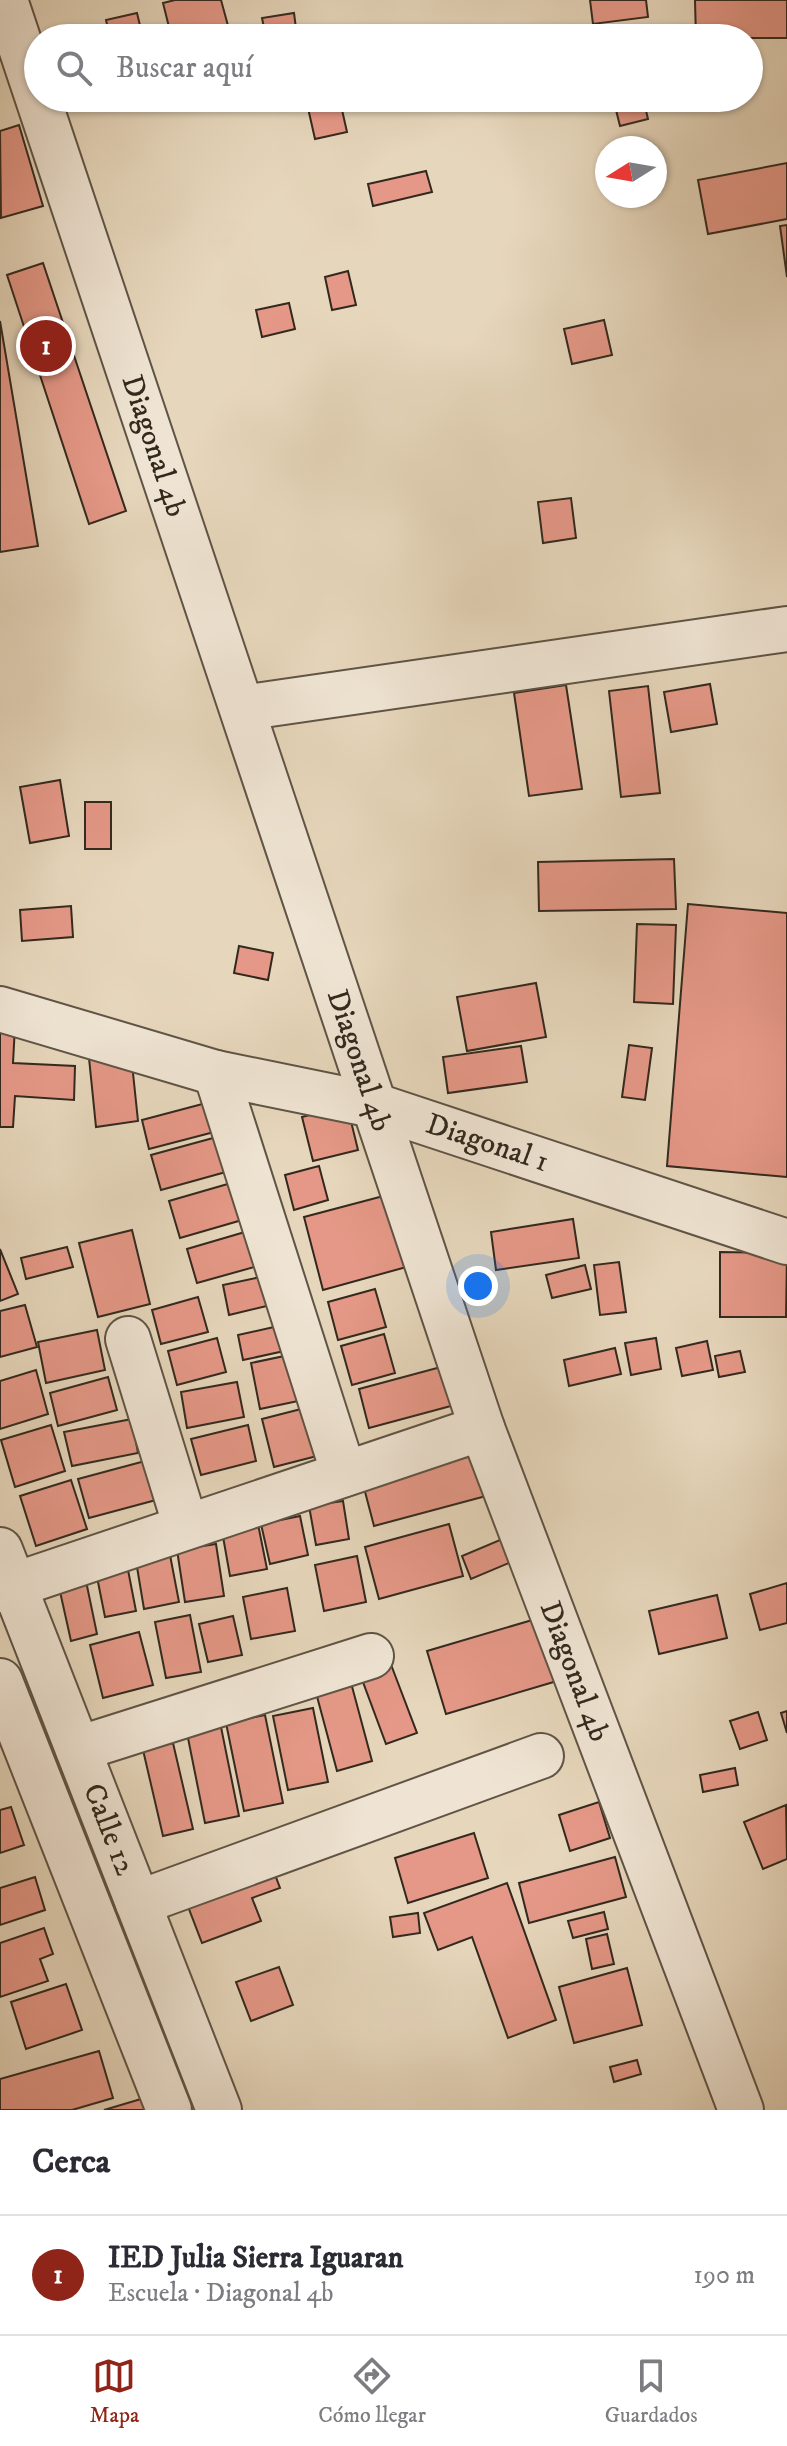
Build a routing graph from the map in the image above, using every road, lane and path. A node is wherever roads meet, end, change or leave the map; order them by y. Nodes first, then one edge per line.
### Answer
1 (5, 0) edge
2 (24, 57) edge
3 (42, 112) edge
4 (787, 629) edge
5 (242, 708) junction
6 (0, 1009) edge
7 (216, 1073) junction
8 (373, 1105) junction
9 (787, 1242) edge
10 (128, 1339) dead end
11 (482, 1428) junction
12 (344, 1474) junction
13 (186, 1527) junction
14 (5, 1575) edge
15 (371, 1656) dead end
16 (0, 1681) edge
17 (78, 1749) junction
18 (541, 1756) dead end
19 (138, 1903) junction
20 (186, 2025) junction
21 (143, 2043) junction
22 (169, 2110) edge
23 (219, 2110) edge
24 (741, 2110) edge

1 - 2 street, Diagonal 4b
3 - 5 street, Diagonal 4b
4 - 5 street
5 - 8 street, Diagonal 4b
6 - 7 street, Diagonal 1
7 - 8 street, Diagonal 1
7 - 12 street
8 - 9 street, Diagonal 1
8 - 11 street, Diagonal 4b
10 - 13 street
11 - 12 street
11 - 24 street, Diagonal 4b
12 - 13 street
13 - 14 street
14 - 17 street, Calle 12
15 - 17 street
16 - 21 street, Calle 12
17 - 19 street, Calle 12
18 - 19 street
19 - 20 street, Calle 12
20 - 21 street
20 - 23 street, Calle 12
21 - 22 street, Calle 12

